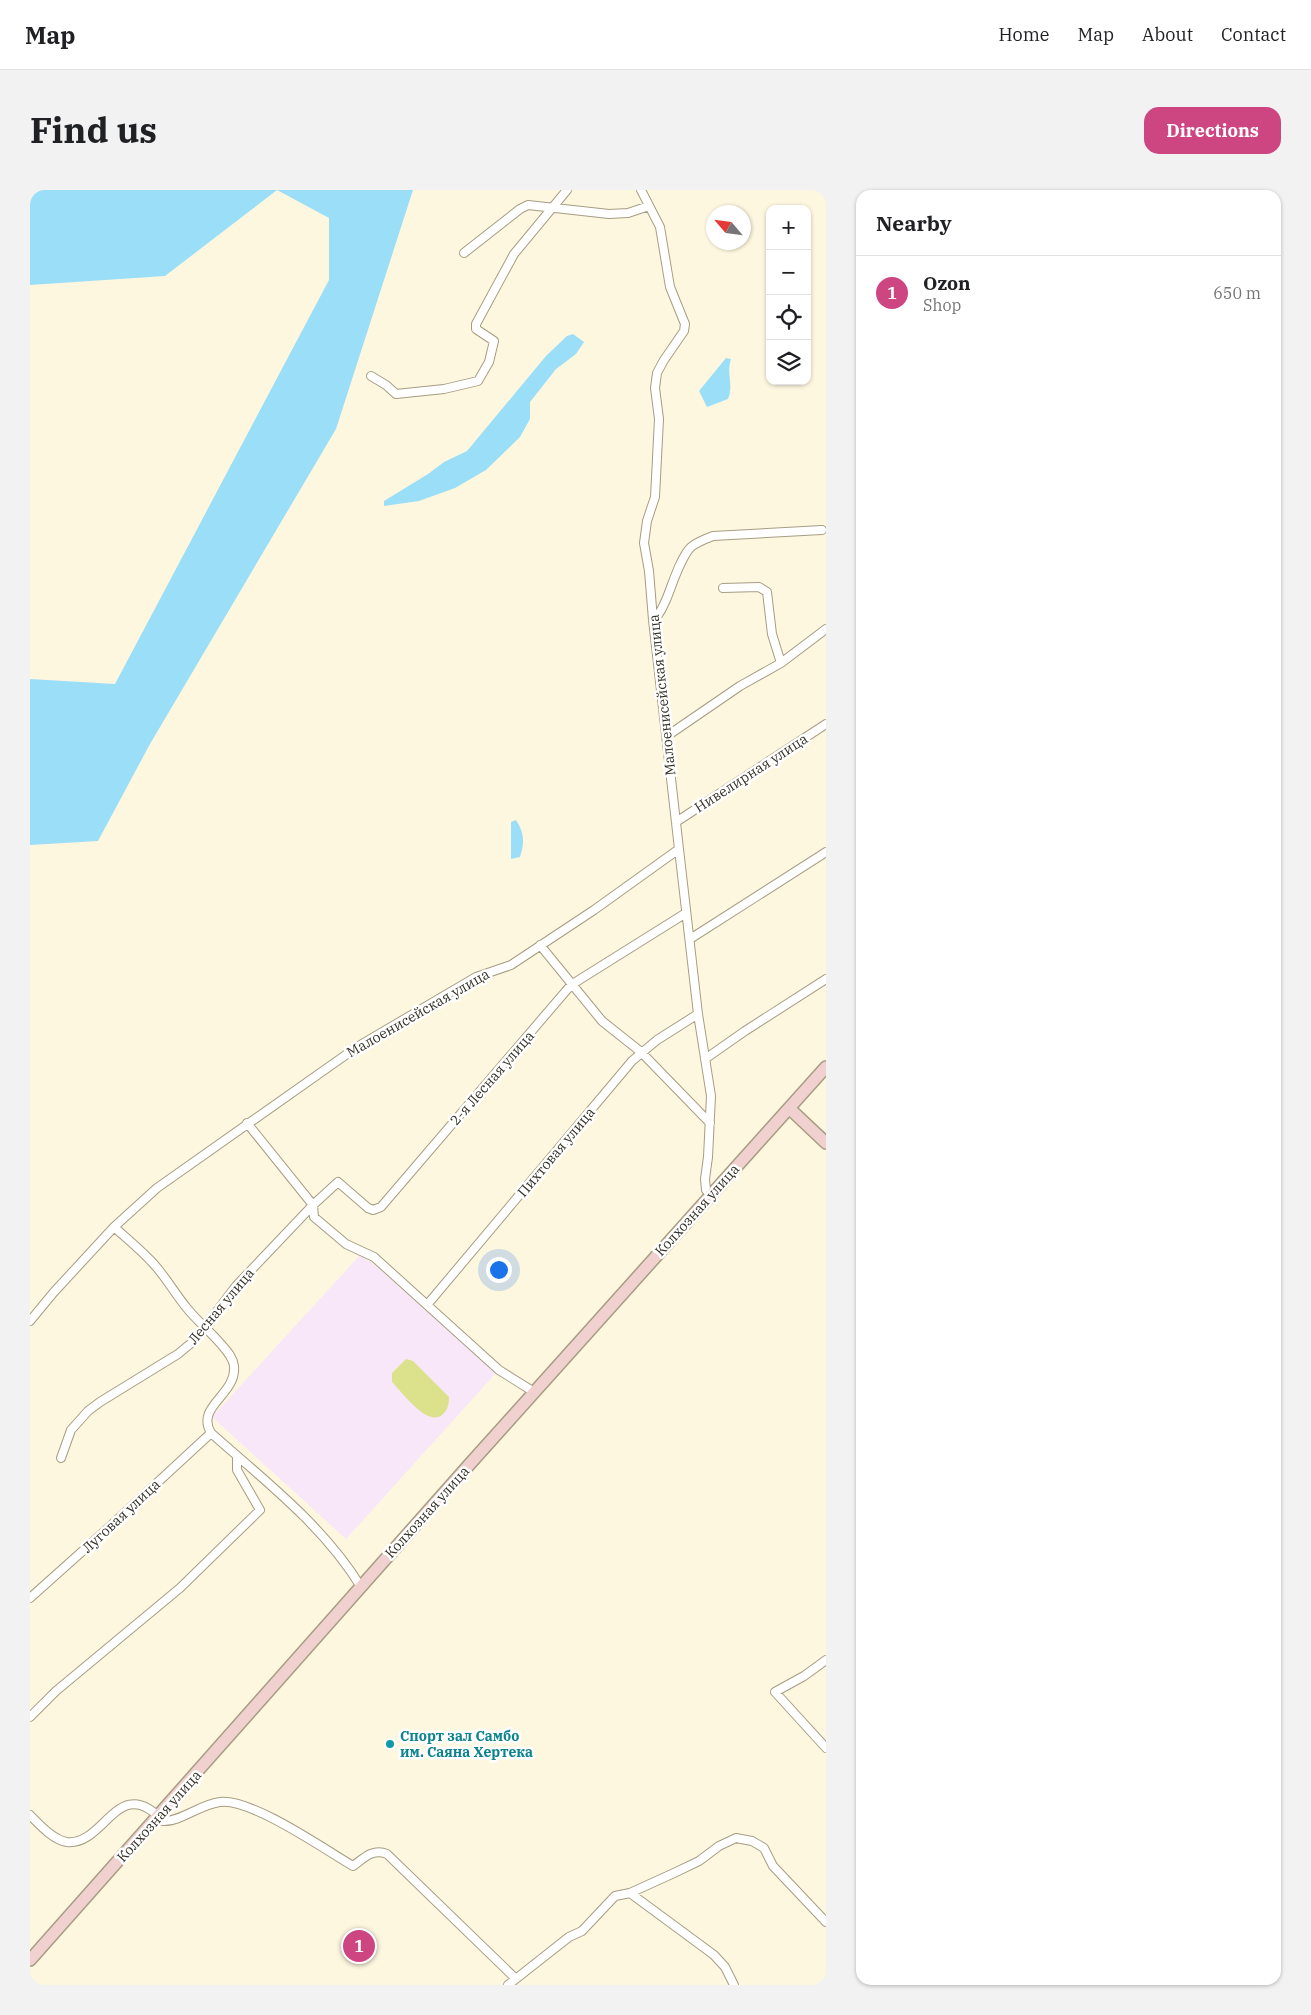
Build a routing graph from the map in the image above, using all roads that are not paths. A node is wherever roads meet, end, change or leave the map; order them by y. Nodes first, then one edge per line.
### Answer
1 (567, 190) edge
2 (641, 190) edge
3 (648, 206) junction
4 (552, 209) junction
5 (464, 253) dead end
6 (371, 376) dead end
7 (822, 530) dead end
8 (723, 588) dead end
9 (653, 620) junction
10 (826, 629) edge
11 (781, 663) junction
12 (826, 724) edge
13 (667, 736) junction
14 (676, 822) junction
15 (679, 849) junction
16 (826, 852) edge
17 (686, 913) junction
18 (690, 940) junction
19 (540, 945) junction
20 (826, 979) edge
21 (571, 985) junction
22 (698, 1014) junction
23 (642, 1052) junction
24 (705, 1059) junction
25 (826, 1066) edge
26 (789, 1108) junction
27 (247, 1123) junction
28 (710, 1123) junction
29 (826, 1143) edge
30 (711, 1195) junction
31 (313, 1206) junction
32 (114, 1227) junction
33 (427, 1305) junction
34 (30, 1321) edge
35 (206, 1327) junction
36 (534, 1392) junction
37 (211, 1433) junction
38 (237, 1456) junction
39 (61, 1458) dead end
40 (361, 1587) junction
41 (30, 1598) edge
42 (826, 1660) edge
43 (30, 1717) edge
44 (826, 1748) edge
45 (30, 1815) edge
46 (158, 1817) junction
47 (630, 1893) junction
48 (826, 1922) edge
49 (30, 1960) edge
50 (515, 1978) junction
51 (508, 1985) edge
52 (734, 1985) edge

1 - 4 street
2 - 3 street
3 - 4 street
3 - 9 street, Малоенисейская улица
4 - 5 street
4 - 6 street
7 - 9 street
8 - 11 street
9 - 13 street, Малоенисейская улица
10 - 11 street
11 - 13 street
12 - 14 street, Нивелирная улица
13 - 14 street, Малоенисейская улица
14 - 15 street, Малоенисейская улица
15 - 17 street
15 - 19 street, Малоенисейская улица
16 - 18 street
17 - 18 street
17 - 21 street, 2-я Лесная улица
18 - 22 street
19 - 21 street
19 - 27 street, Малоенисейская улица
20 - 24 street
21 - 23 street
21 - 31 street, 2-я Лесная улица
22 - 23 street, Пихтовая улица
22 - 24 street
23 - 28 street
23 - 33 street, Пихтовая улица
24 - 28 street
25 - 26 main road, Колхозная улица
26 - 29 main road
26 - 30 main road, Колхозная улица
27 - 31 street
27 - 32 street, Малоенисейская улица
28 - 30 street
30 - 36 main road, Колхозная улица
31 - 33 street
31 - 35 street, Лесная улица
32 - 34 street, Малоенисейская улица
32 - 35 street
33 - 36 street
35 - 37 street
35 - 39 street, Лесная улица
36 - 40 main road, Колхозная улица
37 - 38 street
37 - 41 street, Луговая улица
38 - 40 street
38 - 43 street
40 - 46 main road, Колхозная улица
42 - 44 street
45 - 46 street
46 - 49 main road, Колхозная улица
46 - 50 street
47 - 48 street
47 - 50 street
47 - 52 street
50 - 51 street

